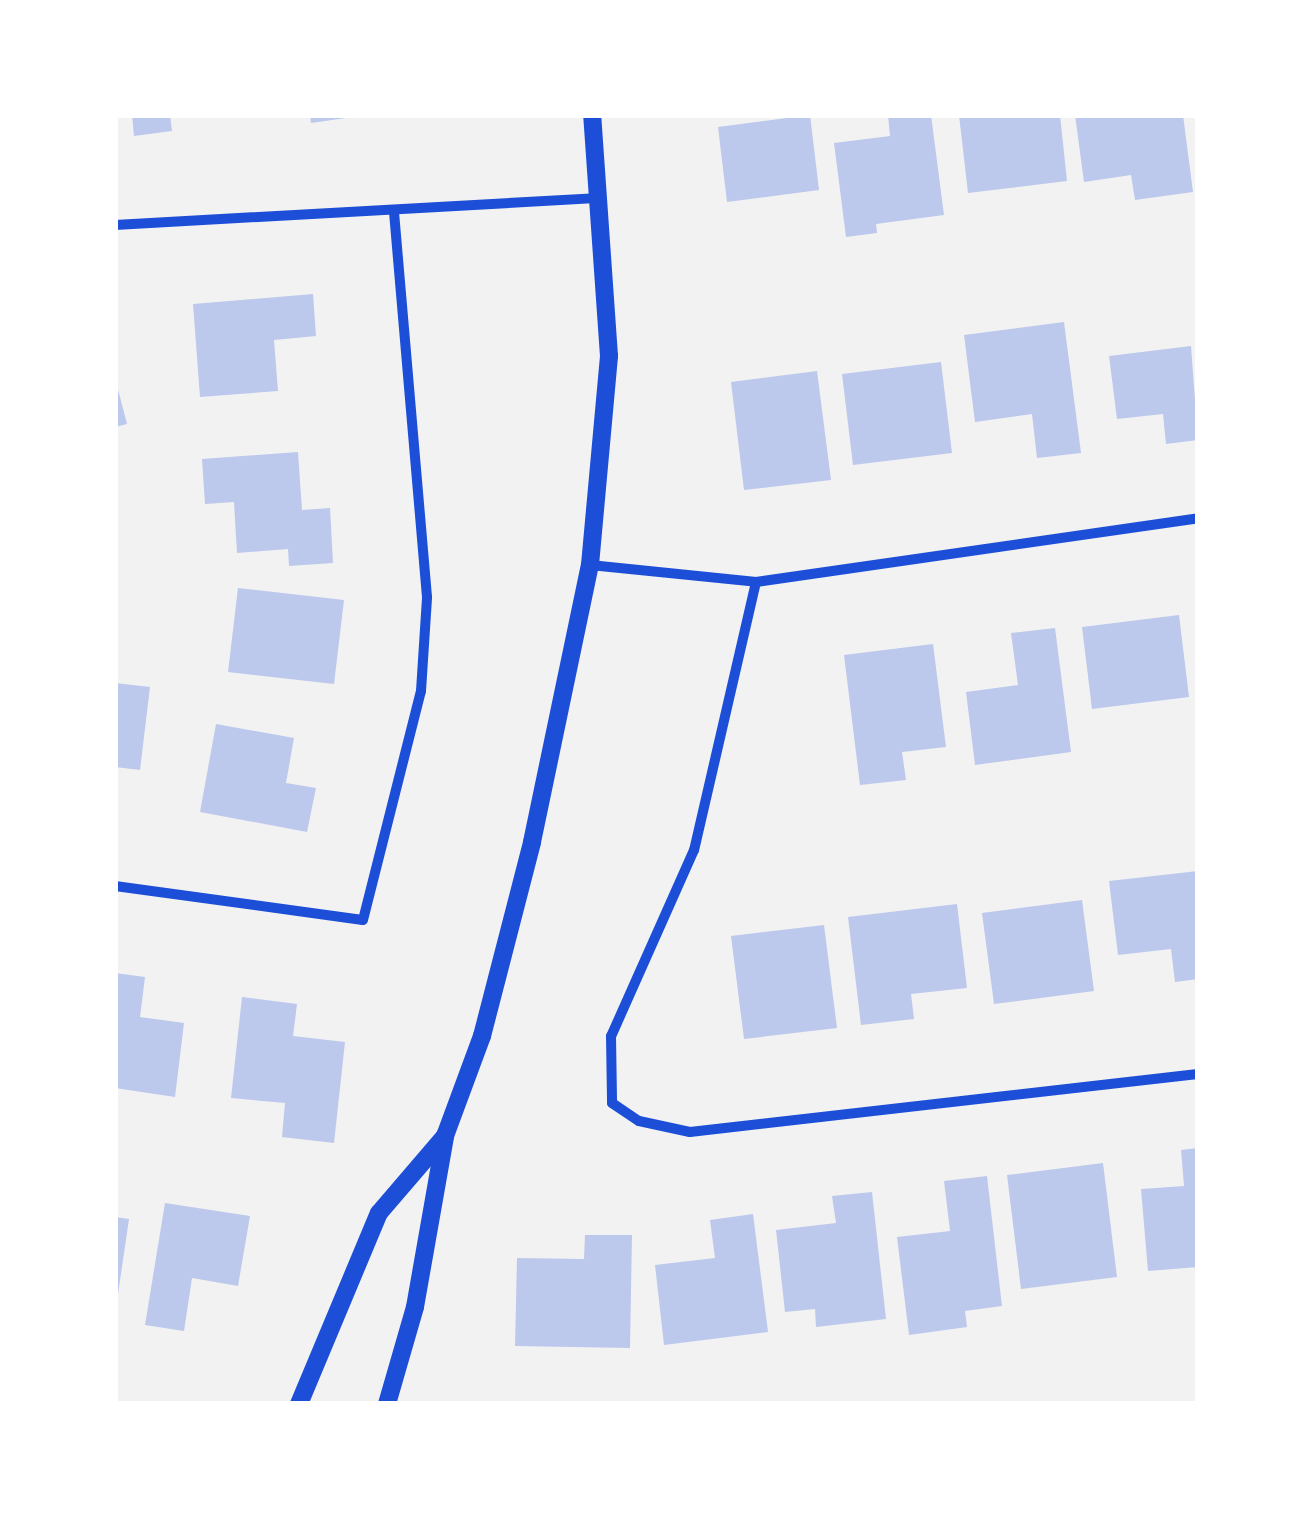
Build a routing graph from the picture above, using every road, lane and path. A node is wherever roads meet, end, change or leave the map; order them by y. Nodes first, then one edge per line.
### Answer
1 (592, 115) edge
2 (601, 198) junction
3 (394, 210) junction
4 (115, 225) edge
5 (1198, 518) edge
6 (590, 565) junction
7 (756, 582) junction
8 (115, 886) edge
9 (1198, 1074) edge
10 (445, 1136) junction
11 (299, 1404) edge
12 (387, 1404) edge

1 - 2 street
2 - 3 street
2 - 6 street
3 - 4 street
3 - 8 street
5 - 7 street
6 - 7 street
6 - 10 street
7 - 9 street
10 - 11 street
10 - 12 street

